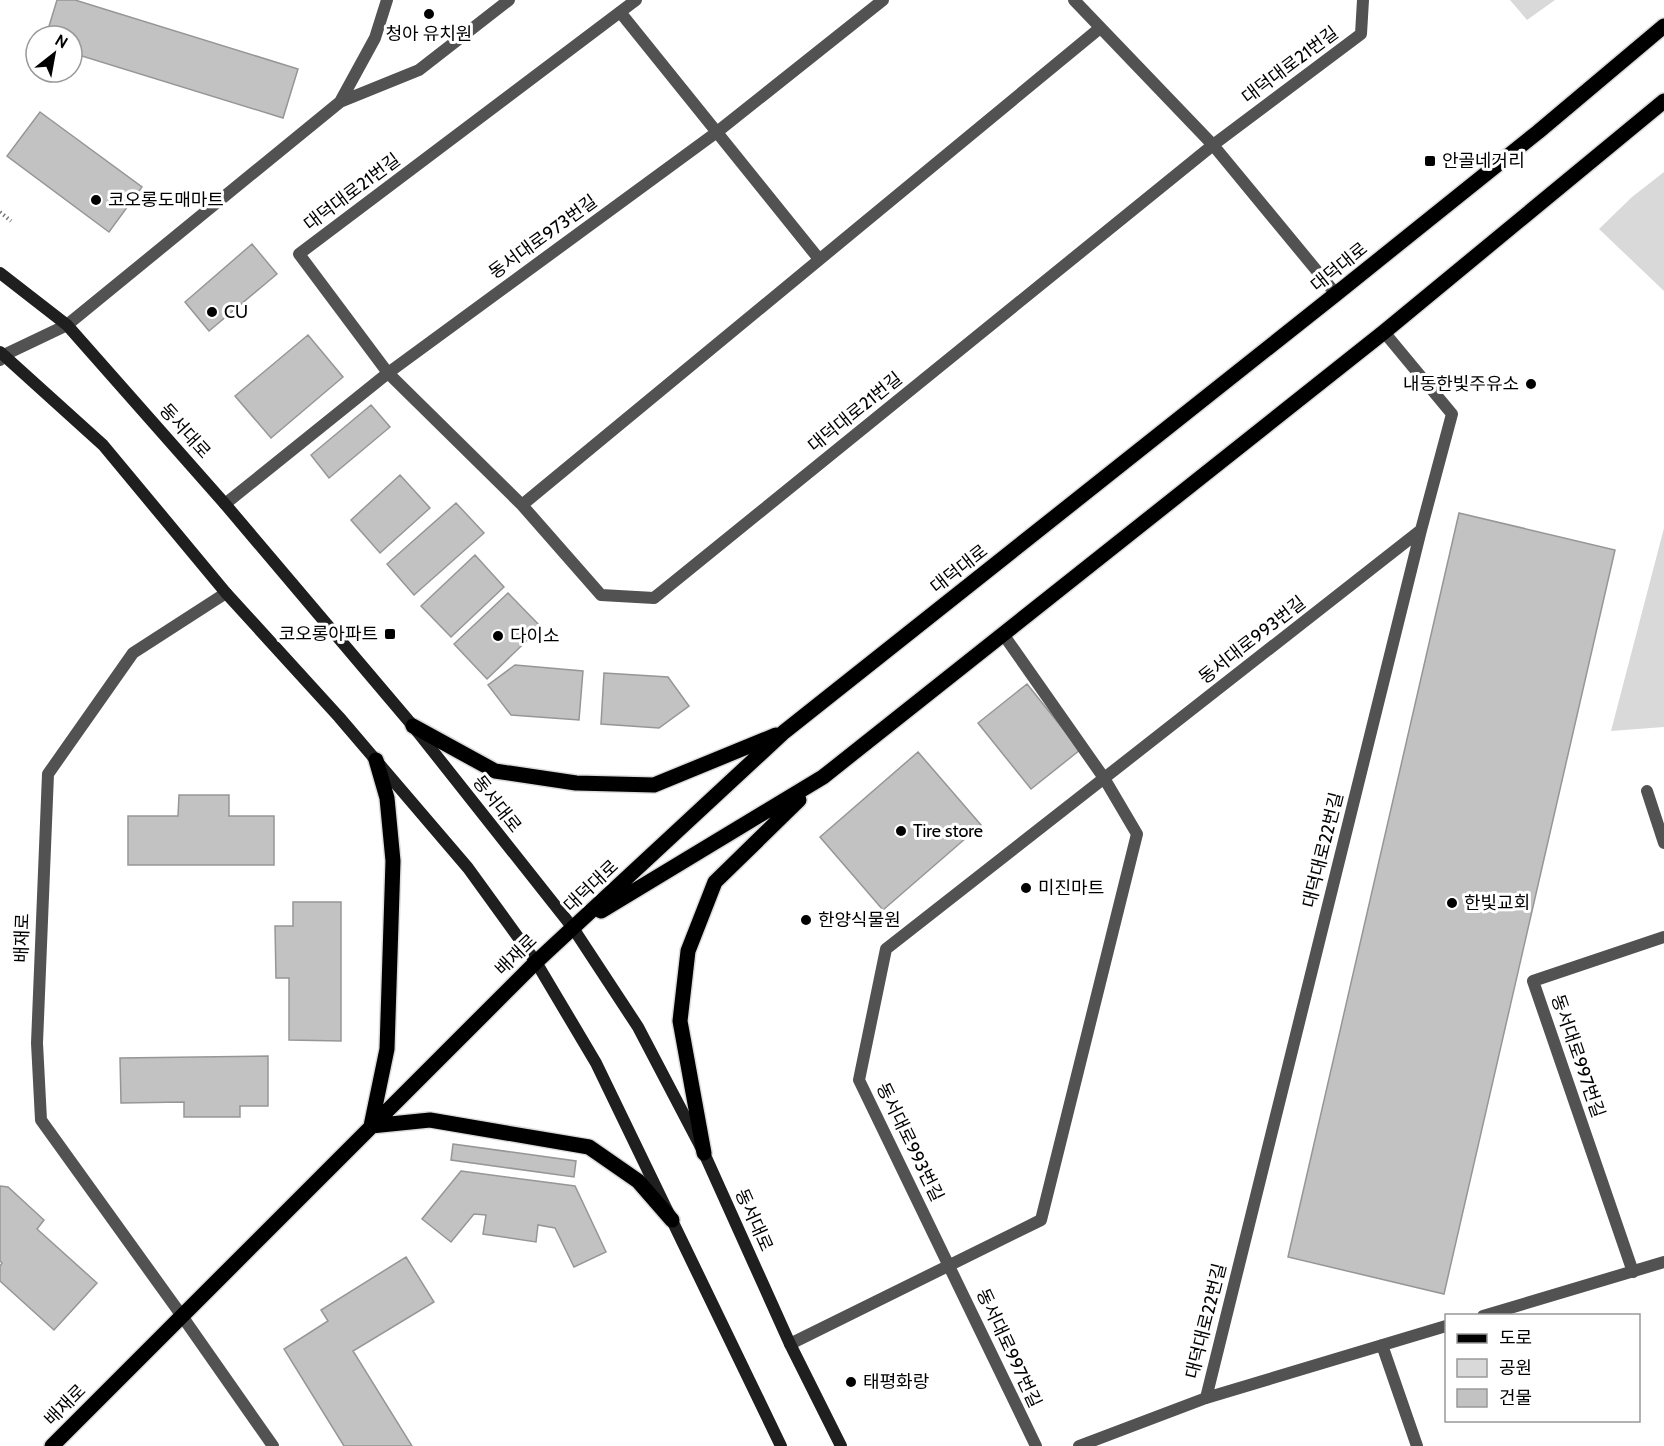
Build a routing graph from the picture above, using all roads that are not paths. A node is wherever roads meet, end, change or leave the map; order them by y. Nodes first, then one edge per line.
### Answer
1 (387, 0) edge
2 (509, 0) edge
3 (636, 0) edge
4 (883, 0) edge
5 (1074, 0) edge
6 (1363, 0) edge
7 (620, 12) junction
8 (1664, 26) edge
9 (1100, 28) junction
10 (1664, 101) edge
11 (340, 102) junction
12 (717, 132) junction
13 (1213, 145) junction
14 (819, 259) junction
15 (0, 273) edge
16 (1336, 294) junction
17 (67, 326) junction
18 (1384, 332) junction
19 (1, 355) edge
20 (388, 373) junction
21 (225, 504) junction
22 (522, 505) junction
23 (1421, 530) junction
24 (226, 593) junction
25 (1003, 634) junction
26 (413, 726) junction
27 (784, 732) junction
28 (376, 760) junction
29 (823, 777) junction
30 (1104, 778) junction
31 (1647, 791) dead end
32 (1664, 843) edge
33 (573, 928) junction
34 (1664, 937) edge
35 (536, 962) junction
36 (371, 1126) junction
37 (704, 1153) junction
38 (672, 1220) junction
39 (1664, 1262) edge
40 (950, 1266) junction
41 (1633, 1272) junction
42 (1490, 1314) edge
43 (182, 1316) junction
44 (1445, 1326) edge
45 (790, 1344) junction
46 (1382, 1345) junction
47 (1206, 1398) junction
48 (52, 1446) edge
49 (273, 1446) edge
50 (781, 1446) edge
51 (841, 1446) edge
52 (1036, 1446) edge
53 (1079, 1446) edge
54 (1417, 1446) edge

1 - 11 street
2 - 11 street
3 - 7 street, 대덕대로21번길
4 - 12 street, 동서대로973번길
5 - 9 street
6 - 13 street, 대덕대로21번길
7 - 12 street
7 - 20 street, 대덕대로21번길
8 - 16 main road, 대덕대로
9 - 13 street
9 - 14 street
10 - 18 main road, 대덕대로
11 - 17 street
12 - 14 street
12 - 20 street, 동서대로973번길
13 - 16 street
13 - 22 street, 대덕대로21번길
14 - 22 street
15 - 17 street, 동서대로
16 - 27 main road, 대덕대로
17 - 19 street
17 - 21 street, 동서대로
18 - 23 street, 대덕대로22번길
18 - 25 main road, 대덕대로
19 - 24 street
20 - 21 street, 동서대로973번길
20 - 22 street, 대덕대로21번길
21 - 26 street, 동서대로
23 - 30 street, 동서대로993번길
23 - 47 street, 대덕대로22번길
24 - 28 street
24 - 43 street, 배재로
25 - 29 main road, 대덕대로
25 - 30 street
26 - 27 main road
26 - 33 street, 동서대로
27 - 33 main road, 대덕대로
28 - 35 street
28 - 36 main road
29 - 33 main road, 대덕대로
29 - 37 main road
30 - 40 street
30 - 40 street, 동서대로993번길
31 - 32 street
33 - 35 main road, 배재로
33 - 37 street, 동서대로
34 - 41 street, 동서대로997번길
35 - 36 main road, 배재로
35 - 38 street
36 - 38 main road
36 - 43 main road, 배재로
37 - 45 street, 동서대로
38 - 50 street
39 - 41 street
40 - 45 street
40 - 52 street, 동서대로997번길
41 - 42 street
43 - 48 main road, 배재로
43 - 49 street, 배재로
44 - 46 street
45 - 51 street, 동서대로
46 - 47 street
46 - 54 street
47 - 53 street

